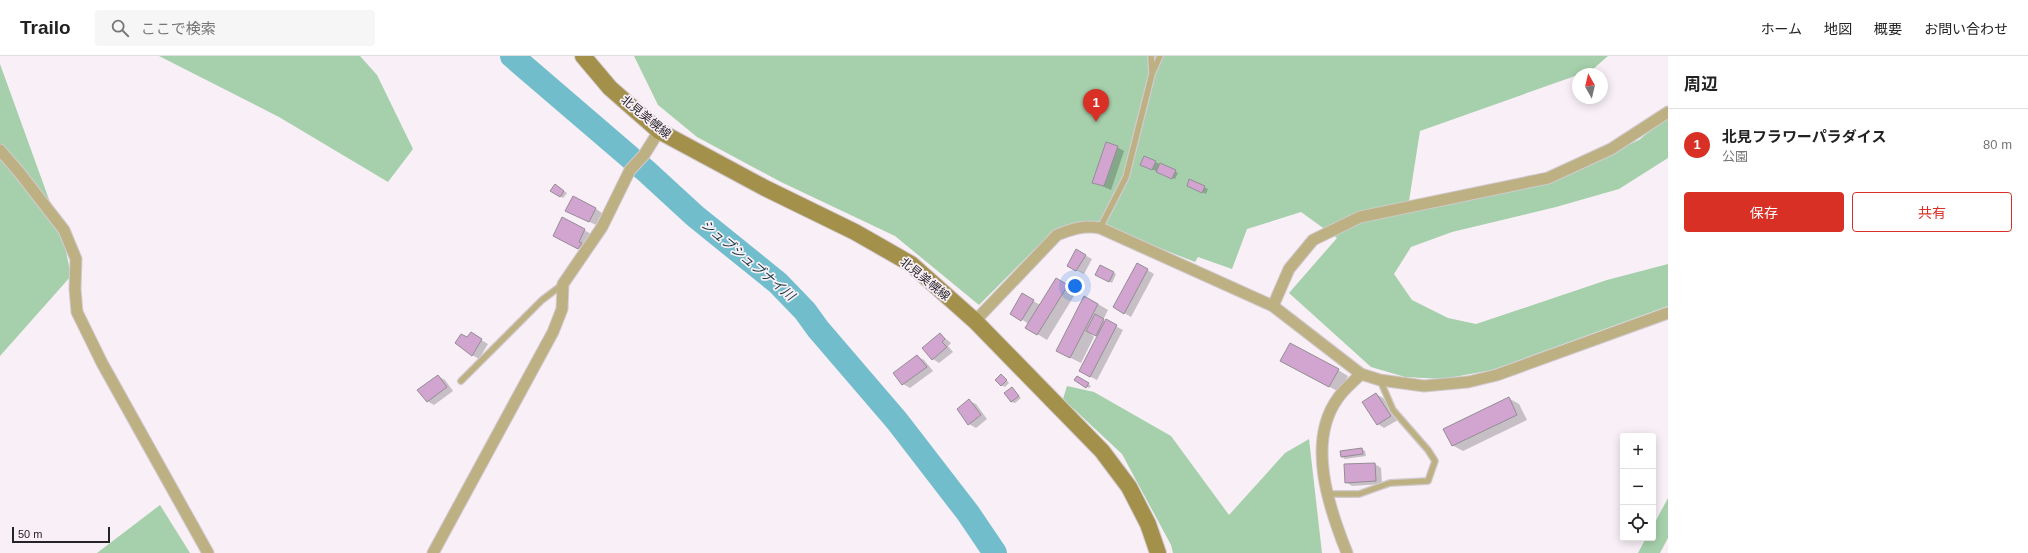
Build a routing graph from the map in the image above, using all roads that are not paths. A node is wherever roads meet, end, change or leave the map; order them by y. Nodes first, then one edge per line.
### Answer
1 (583, 56) edge
2 (1151, 56) edge
3 (1160, 56) edge
4 (1152, 74) junction
5 (1668, 112) edge
6 (659, 131) junction
7 (0, 150) edge
8 (1100, 228) junction
9 (563, 284) junction
10 (1273, 306) junction
11 (1668, 313) edge
12 (975, 321) junction
13 (1361, 374) junction
14 (1380, 380) junction
15 (461, 381) dead end
16 (1328, 494) junction
17 (208, 553) edge
18 (433, 553) edge
19 (1158, 553) edge
20 (1347, 553) edge

1 - 6 main road, 北見美幌線
2 - 4 lane
3 - 4 lane
4 - 8 lane
5 - 10 street
6 - 9 street
6 - 12 main road, 北見美幌線
7 - 17 street
8 - 10 street
8 - 12 street
9 - 15 lane
9 - 18 street
10 - 13 street
11 - 14 street
12 - 19 main road, 北見美幌線
13 - 14 street
13 - 16 street
14 - 16 lane
16 - 20 street

